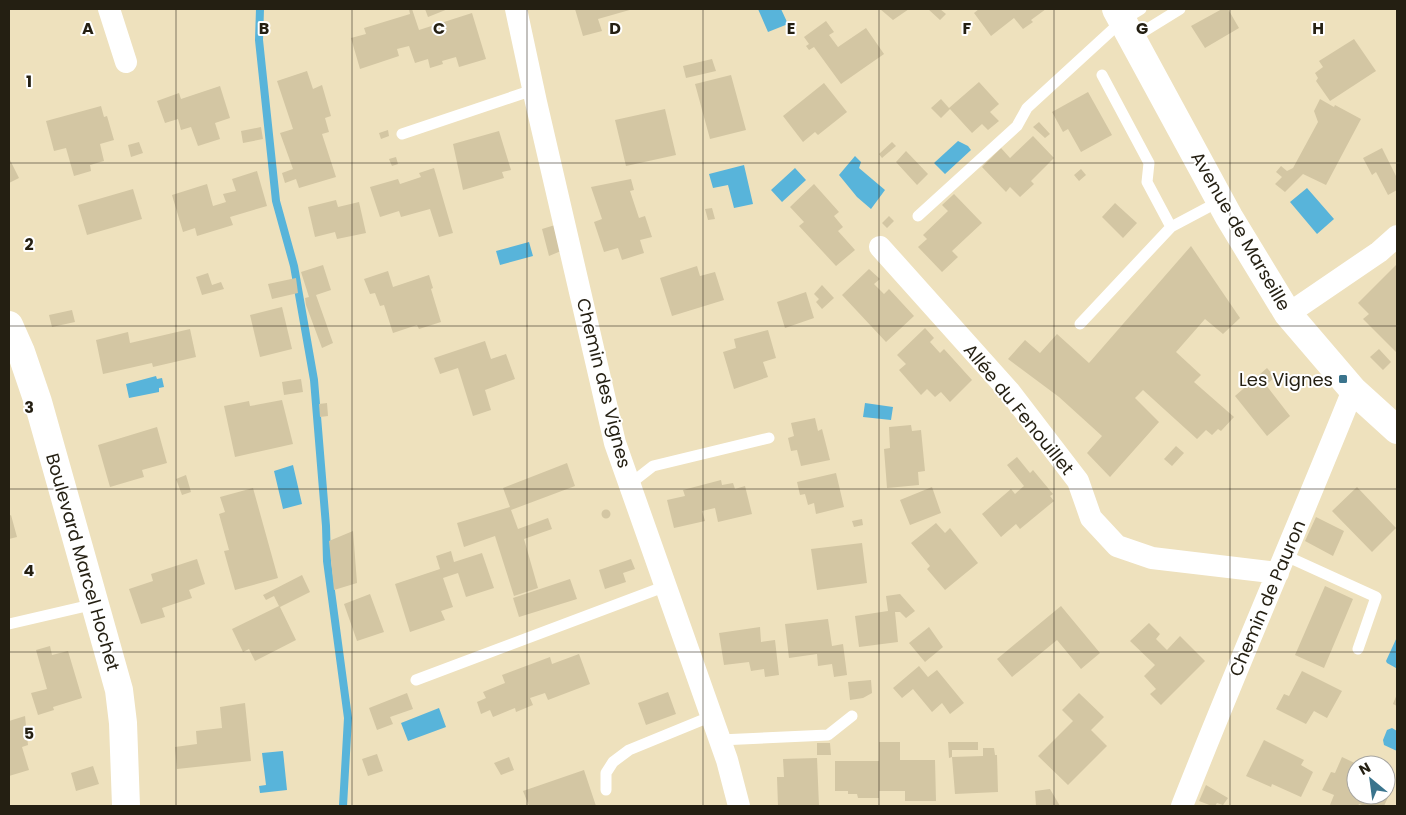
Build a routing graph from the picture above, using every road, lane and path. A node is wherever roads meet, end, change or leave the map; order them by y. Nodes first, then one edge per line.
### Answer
1 (109, 9) edge
2 (516, 9) edge
3 (1180, 9) edge
4 (1128, 19) edge
5 (126, 62) dead end
6 (1102, 75) dead end
7 (533, 90) junction
8 (402, 134) dead end
9 (1220, 201) junction
10 (918, 216) dead end
11 (1171, 227) junction
12 (1397, 236) edge
13 (880, 247) dead end
14 (1288, 314) junction
15 (1080, 324) dead end
16 (9, 325) edge
17 (1353, 390) junction
18 (1397, 430) edge
19 (769, 438) dead end
20 (630, 484) junction
21 (1282, 564) junction
22 (666, 586) junction
23 (95, 604) junction
24 (9, 624) edge
25 (1358, 649) dead end
26 (416, 680) dead end
27 (712, 716) junction
28 (852, 716) dead end
29 (720, 740) junction
30 (606, 790) dead end
31 (126, 806) edge
32 (739, 806) edge
33 (1182, 806) edge

1 - 5 street
2 - 7 street, Chemin des Vignes
3 - 4 lane
4 - 9 street, Avenue de Marseille
4 - 10 lane
6 - 11 lane
7 - 8 lane
7 - 20 street, Chemin des Vignes
9 - 11 lane
9 - 14 street, Avenue de Marseille
11 - 15 lane
12 - 14 street
13 - 21 street, Allée du Fenouillet
14 - 17 street, Avenue de Marseille
16 - 23 street, Boulevard Marcel Hochet
17 - 18 street, Avenue de Marseille
17 - 21 street, Chemin de Pauron
19 - 20 lane
20 - 22 street, Chemin des Vignes
21 - 25 lane
21 - 33 street, Chemin de Pauron
22 - 26 lane
22 - 27 street, Chemin des Vignes
23 - 24 lane
23 - 31 street, Boulevard Marcel Hochet
27 - 29 street, Chemin des Vignes
27 - 30 lane
28 - 29 lane
29 - 32 street, Chemin des Vignes

